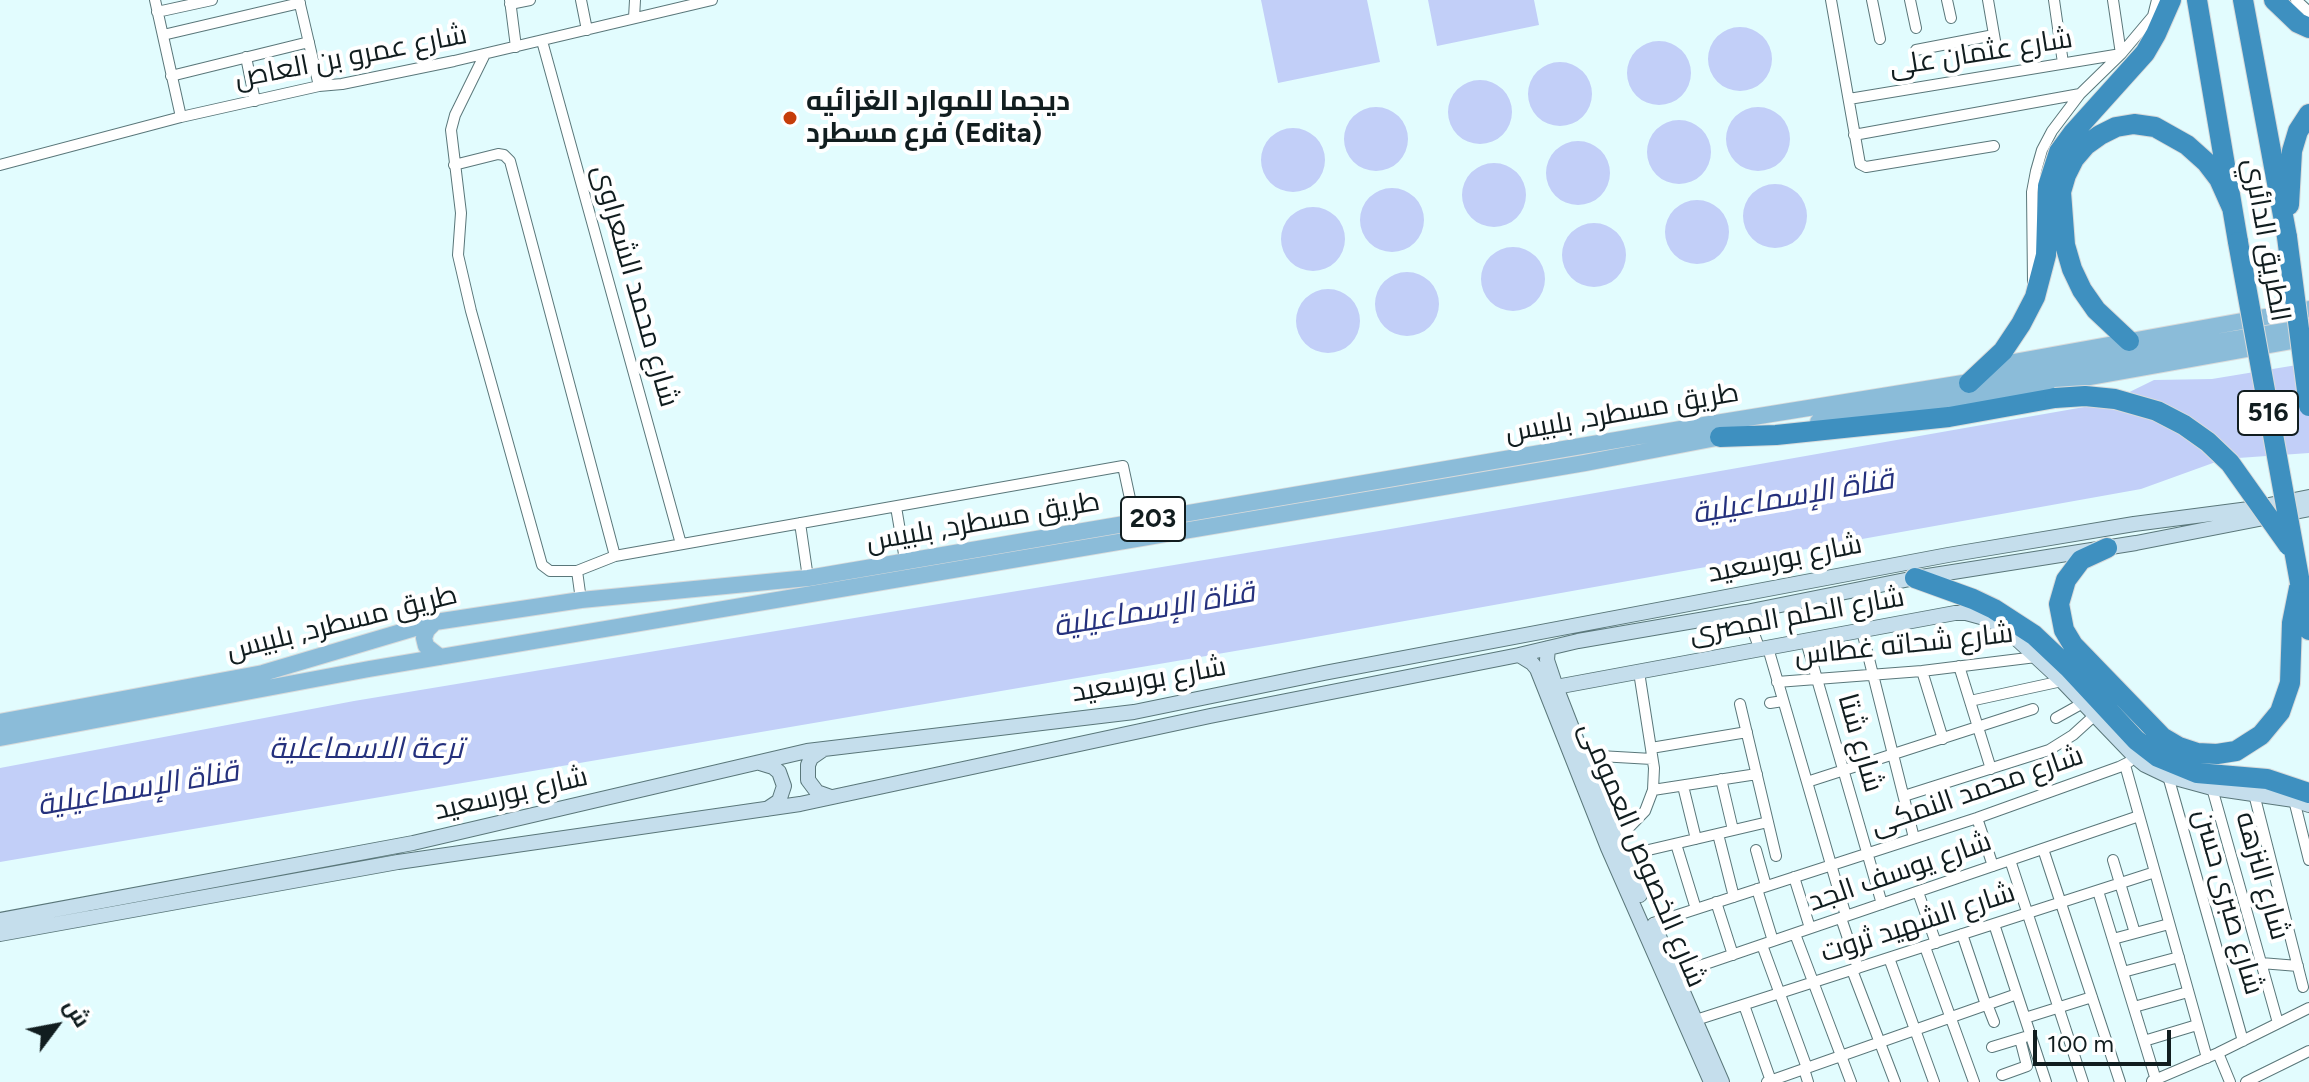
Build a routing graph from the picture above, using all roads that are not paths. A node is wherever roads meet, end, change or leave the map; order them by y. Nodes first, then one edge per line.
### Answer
1 (155, 0) edge
2 (212, 0) edge
3 (530, 0) edge
4 (581, 0) edge
5 (635, 0) edge
6 (712, 0) edge
7 (1844, 0) edge
8 (1872, 0) edge
9 (1910, 0) edge
10 (1947, 0) edge
11 (1988, 0) edge
12 (2054, 0) edge
13 (2113, 0) edge
14 (2157, 0) edge
15 (2171, 0) edge
16 (2197, 0) edge
17 (2243, 0) edge
18 (2274, 0) edge
19 (2296, 0) edge
20 (1831, 1) edge
21 (300, 2) edge
22 (510, 2) edge
23 (157, 12) junction
24 (2309, 12) edge
25 (634, 18) junction
26 (1951, 18) dead end
27 (1916, 28) dead end
28 (2309, 28) edge
29 (587, 30) junction
30 (163, 35) junction
31 (1994, 35) junction
32 (1880, 39) dead end
33 (542, 41) junction
34 (309, 42) junction
35 (516, 47) junction
36 (1916, 50) dead end
37 (1997, 52) dead end
38 (485, 54) junction
39 (2121, 54) junction
40 (246, 57) junction
41 (2063, 63) junction
42 (171, 76) junction
43 (319, 86) junction
44 (2080, 94) junction
45 (1849, 99) junction
46 (255, 101) junction
47 (2309, 114) edge
48 (181, 117) junction
49 (1854, 135) junction
50 (1994, 146) dead end
51 (0, 165) edge
52 (454, 165) junction
53 (2232, 208) junction
54 (2287, 237) junction
55 (2035, 297) junction
56 (2309, 309) edge
57 (2309, 327) edge
58 (2309, 338) edge
59 (2129, 341) junction
60 (1977, 382) junction
61 (2309, 406) edge
62 (1720, 437) junction
63 (2309, 497) edge
64 (896, 507) junction
65 (2309, 509) edge
66 (2179, 518) junction
67 (1135, 522) junction
68 (800, 523) junction
69 (2182, 533) junction
70 (681, 544) junction
71 (2107, 548) junction
72 (2293, 552) junction
73 (615, 556) junction
74 (905, 560) junction
75 (577, 571) junction
76 (808, 578) junction
77 (1915, 578) junction
78 (2300, 583) junction
79 (581, 600) junction
80 (1746, 612) junction
81 (435, 622) junction
82 (2309, 630) edge
83 (1862, 631) junction
84 (1806, 641) junction
85 (1548, 648) junction
86 (1764, 649) junction
87 (1519, 655) junction
88 (440, 657) junction
89 (2036, 657) junction
90 (1959, 666) junction
91 (1922, 671) junction
92 (1639, 672) junction
93 (1873, 674) junction
94 (1816, 679) junction
95 (2062, 681) junction
96 (1777, 682) junction
97 (1556, 687) junction
98 (1783, 701) junction
99 (1970, 701) junction
100 (1770, 703) dead end
101 (2083, 703) junction
102 (1740, 704) dead end
103 (2033, 709) dead end
104 (2095, 715) junction
105 (2056, 718) dead end
106 (0, 722) edge
107 (1978, 728) junction
108 (1747, 732) junction
109 (0, 738) edge
110 (1943, 739) junction
111 (824, 749) junction
112 (1651, 753) junction
113 (1582, 755) junction
114 (1893, 755) junction
115 (2130, 760) junction
116 (759, 762) junction
117 (1991, 769) junction
118 (1843, 770) junction
119 (1757, 774) junction
120 (2168, 776) junction
121 (1721, 779) junction
122 (1807, 782) junction
123 (1683, 786) junction
124 (2212, 788) junction
125 (1653, 790) junction
126 (2254, 794) junction
127 (1904, 796) junction
128 (2301, 796) edge
129 (831, 797) junction
130 (2309, 805) edge
131 (767, 809) junction
132 (2139, 816) junction
133 (1977, 818) junction
134 (1768, 822) junction
135 (1733, 830) junction
136 (1718, 834) junction
137 (1914, 838) junction
138 (1696, 839) junction
139 (1676, 844) junction
140 (1612, 845) junction
141 (2043, 849) junction
142 (1756, 850) dead end
143 (1868, 853) junction
144 (1623, 856) junction
145 (1776, 856) dead end
146 (2010, 860) junction
147 (2113, 860) dead end
148 (2309, 860) edge
149 (1831, 865) junction
150 (1993, 866) junction
151 (2155, 872) junction
152 (1794, 877) junction
153 (2120, 884) junction
154 (1761, 888) junction
155 (2098, 891) junction
156 (1918, 892) junction
157 (1734, 897) junction
158 (1716, 902) junction
159 (2061, 903) junction
160 (1882, 904) junction
161 (1696, 909) junction
162 (2027, 913) junction
163 (1843, 917) junction
164 (0, 920) edge
165 (1653, 923) junction
166 (1994, 924) junction
167 (2169, 924) junction
168 (1810, 928) junction
169 (2135, 933) junction
170 (0, 934) edge
171 (1795, 934) junction
172 (1962, 934) junction
173 (2113, 939) junction
174 (1768, 943) junction
175 (1936, 943) junction
176 (1925, 947) junction
177 (1733, 955) junction
178 (2179, 957) junction
179 (1889, 958) junction
180 (2261, 963) junction
181 (2298, 966) junction
182 (1855, 969) junction
183 (2123, 972) junction
184 (1676, 974) junction
185 (1813, 983) junction
186 (2303, 987) dead end
187 (2188, 992) junction
188 (1780, 993) junction
189 (2017, 994) junction
190 (2092, 997) junction
191 (1986, 1004) junction
192 (1744, 1005) junction
193 (2058, 1007) junction
194 (2134, 1007) junction
195 (2309, 1008) edge
196 (1950, 1017) junction
197 (2025, 1018) junction
198 (1696, 1020) junction
199 (1994, 1022) dead end
200 (2278, 1023) junction
201 (2197, 1025) junction
202 (1915, 1030) junction
203 (2025, 1037) junction
204 (2144, 1041) junction
205 (2243, 1041) junction
206 (1879, 1042) junction
207 (1992, 1047) dead end
208 (2309, 1051) edge
209 (2218, 1053) junction
210 (1841, 1056) junction
211 (2207, 1058) junction
212 (1805, 1069) junction
213 (2002, 1075) dead end
214 (2015, 1077) edge
215 (2153, 1081) edge
216 (1711, 1082) edge
217 (1722, 1082) edge
218 (1769, 1082) edge
219 (1808, 1082) edge
220 (1851, 1082) edge
221 (1895, 1082) edge
222 (1934, 1082) edge
223 (1974, 1082) edge
224 (2046, 1082) edge
225 (2083, 1082) edge
226 (2120, 1082) edge
227 (2230, 1082) edge
228 (2246, 1082) edge

1 - 23 street
2 - 23 street
3 - 22 street
4 - 29 street
5 - 25 street
6 - 25 street, شارع عمرو بن العاص
7 - 20 street
8 - 32 street
9 - 27 street
10 - 26 street
11 - 31 street
12 - 41 street
13 - 39 street
14 - 39 street
15 - 55 highway
16 - 53 highway, الطريق الدائري / 516
17 - 54 highway, الطريق الدائري / 516
18 - 28 highway
19 - 24 street
20 - 45 street
21 - 30 street
21 - 34 street
22 - 35 street
23 - 30 street
25 - 29 street, شارع عمرو بن العاص
29 - 33 street, شارع عمرو بن العاص
30 - 42 street
31 - 36 street
31 - 37 street
33 - 35 street, شارع عمرو بن العاص
33 - 70 street, شارع محمد الشعراوى
34 - 40 street
34 - 43 street
35 - 38 street, شارع عمرو بن العاص
38 - 43 street, شارع عمرو بن العاص
38 - 52 street
39 - 41 street, شارع عثمان على
39 - 44 street
40 - 42 street
40 - 46 street
41 - 45 street, شارع عثمان على
42 - 48 street
43 - 46 street, شارع عمرو بن العاص
44 - 49 street
44 - 55 street
45 - 49 street
46 - 48 street, شارع عمرو بن العاص
47 - 54 highway
48 - 51 street, شارع عمرو بن العاص
49 - 50 street
52 - 73 street
52 - 75 street
53 - 59 highway
53 - 72 highway, الطريق الدائري / 516, bridge
54 - 61 highway, الطريق الدائري / 516, bridge
55 - 60 highway
56 - 59 main road
57 - 60 main road, طريق مسطرد, بلبيس / 203
58 - 62 main road, طريق مسطرد, بلبيس / 203
59 - 60 main road
60 - 67 main road, طريق مسطرد, بلبيس / 203
62 - 72 highway, bridge
62 - 88 main road, طريق مسطرد, بلبيس / 203
63 - 66 main road, شارع بورسعيد
64 - 67 street
64 - 68 street
64 - 74 street
65 - 69 main road, شارع بورسعيد
66 - 69 main road
66 - 111 main road, شارع بورسعيد
67 - 74 main road, طريق مسطرد, بلبيس / 203
68 - 70 street
68 - 76 street
69 - 71 main road, شارع بورسعيد
70 - 73 street
71 - 77 main road, شارع بورسعيد
71 - 78 highway
72 - 78 highway, الطريق الدائري / 516, bridge
73 - 75 street
74 - 76 main road, طريق مسطرد, بلبيس / 203
75 - 79 street
76 - 79 main road, طريق مسطرد, بلبيس / 203
77 - 80 main road, شارع بورسعيد
77 - 128 highway
78 - 82 highway, الطريق الدائري / 516
79 - 81 main road, طريق مسطرد, بلبيس / 203
80 - 85 main road, شارع بورسعيد
80 - 86 street
81 - 88 main road
81 - 106 main road, طريق مسطرد, بلبيس / 203
83 - 84 main road, شارع الحلم المصرى
83 - 89 main road, شارع الحلم المصرى
83 - 93 street
84 - 86 main road, شارع الحلم المصرى
84 - 94 street, شارع شتا
85 - 87 main road, شارع بورسعيد
85 - 97 main road, شارع الخصوص العمومى
86 - 92 main road, شارع الحلم المصرى
86 - 96 street
87 - 129 main road, شارع بورسعيد
87 - 140 main road, شارع الخصوص العمومى
88 - 109 main road, طريق مسطرد, بلبيس / 203
89 - 90 street, شارع شحاته غطاس
89 - 95 main road, شارع الحلم المصرى
90 - 91 street, شارع شحاته غطاس
90 - 99 street
91 - 93 street, شارع شحاته غطاس
91 - 110 street
92 - 97 main road, شارع الحلم المصرى
92 - 112 street
93 - 94 street, شارع شحاته غطاس
93 - 114 street
94 - 96 street, شارع شحاته غطاس
94 - 118 street, شارع شتا
95 - 99 street
95 - 101 main road, شارع الحلم المصرى
96 - 98 street
97 - 113 main road, شارع الخصوص العمومى
98 - 100 street
98 - 122 street
99 - 107 street
101 - 104 main road, شارع الحلم المصرى
101 - 105 street
102 - 108 street
103 - 107 street
104 - 115 main road, شارع الحلم المصرى
104 - 117 street
107 - 110 street
107 - 117 street
108 - 112 street
108 - 119 street
110 - 114 street
111 - 116 main road, شارع بورسعيد
111 - 129 main road
112 - 113 street
112 - 125 street
113 - 140 main road, شارع الخصوص العمومى
114 - 118 street
114 - 127 street
115 - 120 main road, شارع الحلم المصرى
115 - 132 street
115 - 133 street, شارع محمد النمكى
116 - 131 main road
116 - 164 main road, شارع بورسعيد
117 - 127 street
118 - 122 street
118 - 143 street, شارع شتا
119 - 121 street
119 - 134 street
120 - 124 main road, شارع الحلم المصرى
120 - 205 street, شارع صبرى حسن
121 - 123 street
121 - 135 street
122 - 149 street
123 - 125 street
123 - 138 street
124 - 126 main road, شارع الحلم المصرى
124 - 180 street, شارع النزهه
125 - 140 street
126 - 128 main road, شارع الحلم المصرى
126 - 181 street
127 - 137 street
128 - 130 main road, شارع الحلم المصرى
128 - 148 street
129 - 131 main road, شارع بورسعيد
131 - 170 main road, شارع بورسعيد
132 - 141 street, شارع يوسف الجد
132 - 151 street
133 - 137 street, شارع محمد النمكى
133 - 150 street
134 - 135 street
134 - 145 street
135 - 136 street
136 - 138 street
136 - 157 street
137 - 143 street, شارع محمد النمكى
138 - 139 street
139 - 144 street
139 - 161 street
140 - 144 main road, شارع الخصوص العمومى
140 - 216 main road, شارع الخصوص العمومى
141 - 146 street, شارع يوسف الجد
141 - 159 street
142 - 154 street
143 - 149 street, شارع محمد النمكى
143 - 160 street, شارع شتا
144 - 165 main road, شارع الخصوص العمومى
146 - 150 street, شارع يوسف الجد
146 - 162 street
147 - 153 street
149 - 152 street, شارع محمد النمكى
149 - 163 street
150 - 156 street, شارع يوسف الجد
151 - 153 street, شارع الشهيد ثروت
151 - 167 street
152 - 154 street, شارع محمد النمكى
152 - 168 street
153 - 155 street, شارع الشهيد ثروت
153 - 169 street
154 - 157 street, شارع محمد النمكى
154 - 174 street
155 - 159 street, شارع الشهيد ثروت
155 - 173 street
156 - 160 street, شارع يوسف الجد
156 - 175 street
157 - 158 street, شارع محمد النمكى
158 - 161 street, شارع محمد النمكى
158 - 177 street
159 - 162 street, شارع الشهيد ثروت
159 - 190 street
160 - 163 street, شارع يوسف الجد
161 - 165 street, شارع محمد النمكى
162 - 166 street, شارع الشهيد ثروت
162 - 193 street
163 - 168 street, شارع يوسف الجد
163 - 182 street
165 - 184 main road, شارع الخصوص العمومى
166 - 172 street, شارع الشهيد ثروت
166 - 189 street
167 - 169 street
167 - 178 street
168 - 171 street, شارع يوسف الجد
169 - 173 street
171 - 174 street, شارع يوسف الجد
171 - 185 street
172 - 175 street, شارع الشهيد ثروت
172 - 191 street
173 - 183 street
174 - 177 street, شارع يوسف الجد
174 - 188 street
175 - 176 street, شارع الشهيد ثروت
176 - 179 street, شارع الشهيد ثروت
176 - 196 street
177 - 184 street, شارع يوسف الجد
178 - 183 street
178 - 187 street
179 - 182 street, شارع الشهيد ثروت
179 - 202 street
180 - 181 street
180 - 200 street, شارع النزهه
181 - 186 street
182 - 185 street, شارع الشهيد ثروت
182 - 206 street
183 - 194 street
184 - 198 main road, شارع الخصوص العمومى
185 - 188 street, شارع الشهيد ثروت
185 - 210 street
187 - 194 street
187 - 201 street
188 - 192 street, شارع الشهيد ثروت
188 - 212 street
189 - 191 street
189 - 197 street
190 - 193 street
190 - 226 street
191 - 196 street
191 - 199 street
192 - 198 street, شارع الشهيد ثروت
192 - 218 street
193 - 197 street
193 - 225 street
194 - 204 street
195 - 200 street
196 - 202 street
196 - 223 street
197 - 203 street
198 - 217 main road, شارع الخصوص العمومى
200 - 205 street
201 - 204 street
201 - 211 street
202 - 206 street
202 - 222 street
203 - 207 street
203 - 214 street
203 - 224 street
204 - 215 street
205 - 209 street
206 - 210 street
206 - 221 street
208 - 228 street
209 - 211 street
209 - 227 street
210 - 212 street
210 - 220 street
211 - 215 street
212 - 218 street
212 - 219 street
213 - 214 street

